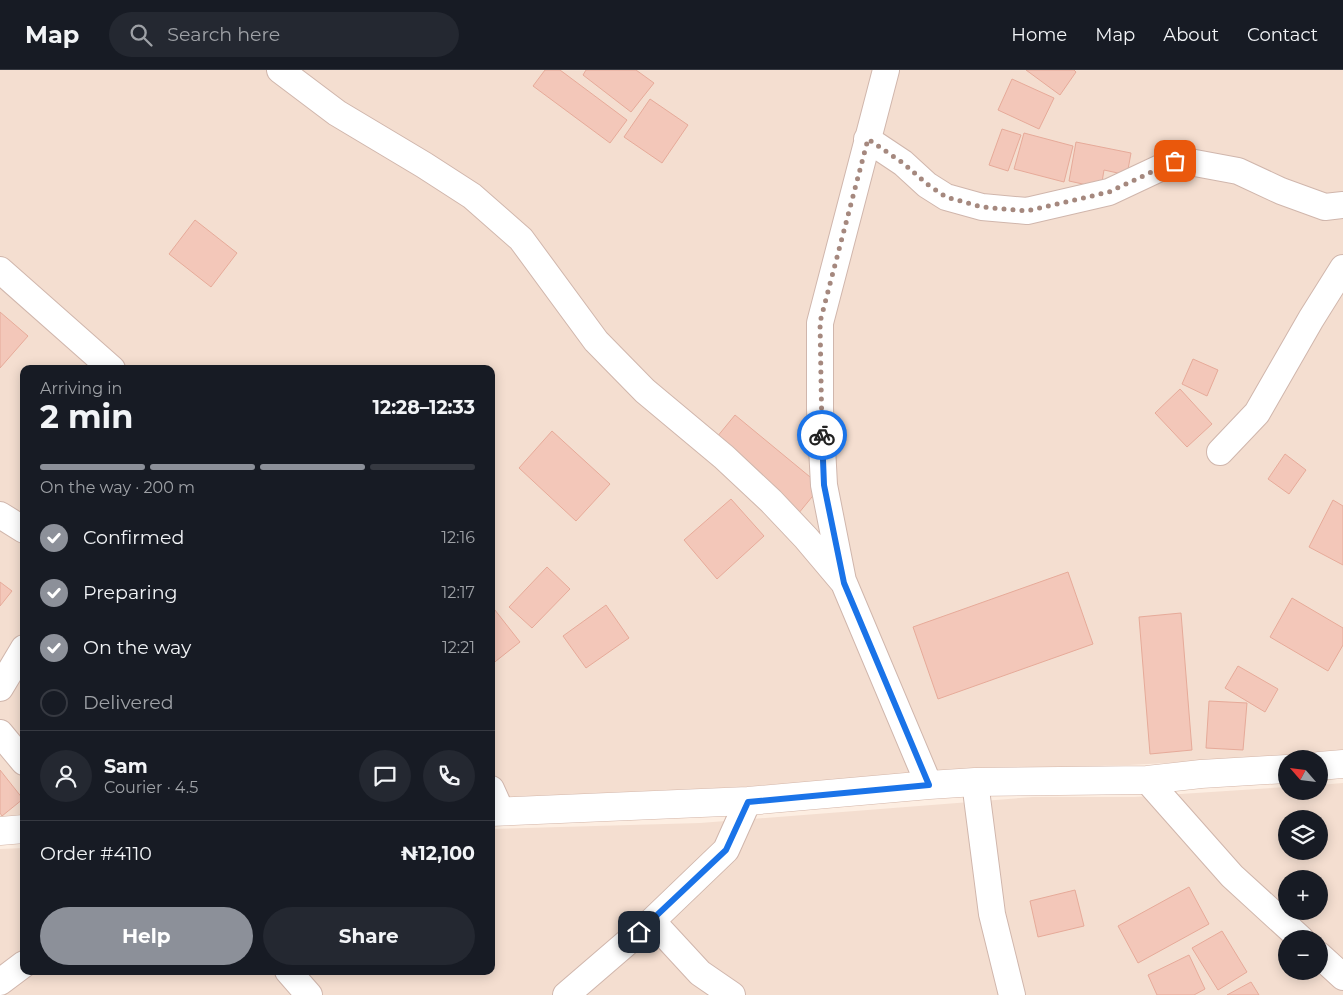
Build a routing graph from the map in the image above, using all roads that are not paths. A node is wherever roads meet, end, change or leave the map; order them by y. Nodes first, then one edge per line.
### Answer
1 (280, 70) edge
2 (886, 70) edge
3 (868, 139) junction
4 (1343, 206) edge
5 (1343, 268) edge
6 (0, 270) edge
7 (107, 365) edge
8 (1220, 452) dead end
9 (0, 514) edge
10 (20, 527) edge
11 (844, 583) junction
12 (20, 655) edge
13 (0, 688) edge
14 (0, 733) edge
15 (20, 757) edge
16 (1343, 764) edge
17 (1328, 765) edge
18 (1278, 769) edge
19 (1147, 780) junction
20 (975, 782) junction
21 (929, 785) junction
22 (748, 802) junction
23 (495, 804) edge
24 (20, 829) edge
25 (0, 831) edge
26 (652, 921) junction
27 (1291, 930) edge
28 (1328, 963) edge
29 (20, 967) edge
30 (292, 975) edge
31 (1343, 977) edge
32 (0, 982) edge
33 (309, 995) edge
34 (566, 995) edge
35 (732, 995) edge
36 (1012, 995) edge

1 - 11 street
2 - 3 street
3 - 4 street
3 - 11 street
5 - 8 street
6 - 7 street
9 - 10 street
11 - 21 street
12 - 13 street
14 - 15 street
16 - 17 main road
18 - 19 main road
19 - 20 main road
19 - 27 street
20 - 21 main road
20 - 36 street
21 - 22 main road
22 - 23 main road
22 - 26 street
24 - 25 main road
26 - 34 street
26 - 35 street
28 - 31 street
29 - 32 street
30 - 33 street

